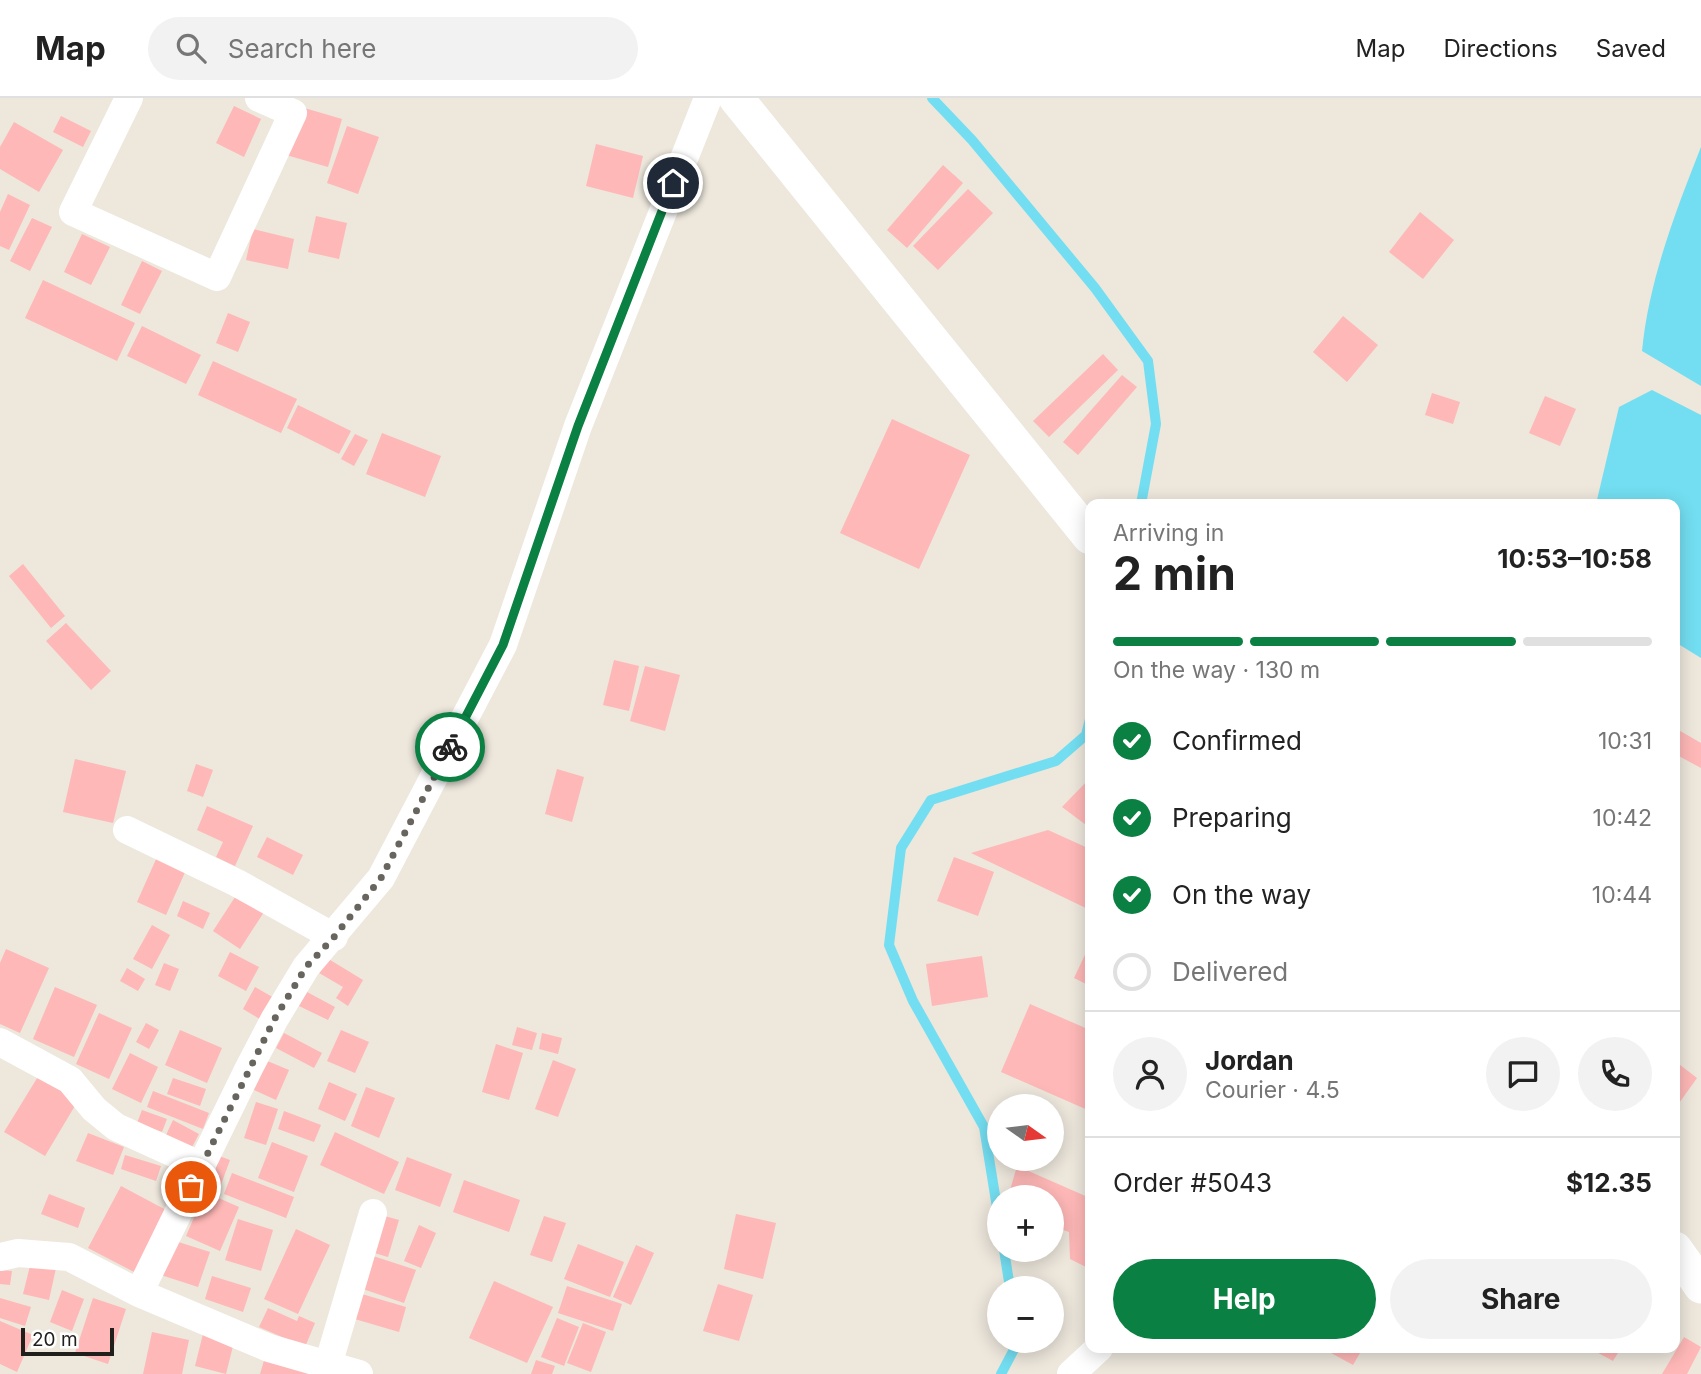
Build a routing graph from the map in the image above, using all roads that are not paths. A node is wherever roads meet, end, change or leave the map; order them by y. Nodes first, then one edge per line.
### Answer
1 (129, 98) edge
2 (260, 98) edge
3 (708, 98) edge
4 (736, 98) edge
5 (1085, 531) edge
6 (127, 830) dead end
7 (334, 937) junction
8 (0, 1042) edge
9 (202, 1166) junction
10 (373, 1213) dead end
11 (1680, 1256) edge
12 (0, 1257) edge
13 (1701, 1286) edge
14 (139, 1293) junction
15 (1094, 1353) edge
16 (328, 1365) junction
17 (359, 1374) edge
18 (1071, 1374) edge

1 - 2 street
3 - 7 street
4 - 5 street
6 - 7 street
7 - 9 street
8 - 9 street
9 - 14 street
10 - 16 street
11 - 13 street
12 - 14 street
14 - 16 street
15 - 18 street
16 - 17 street

